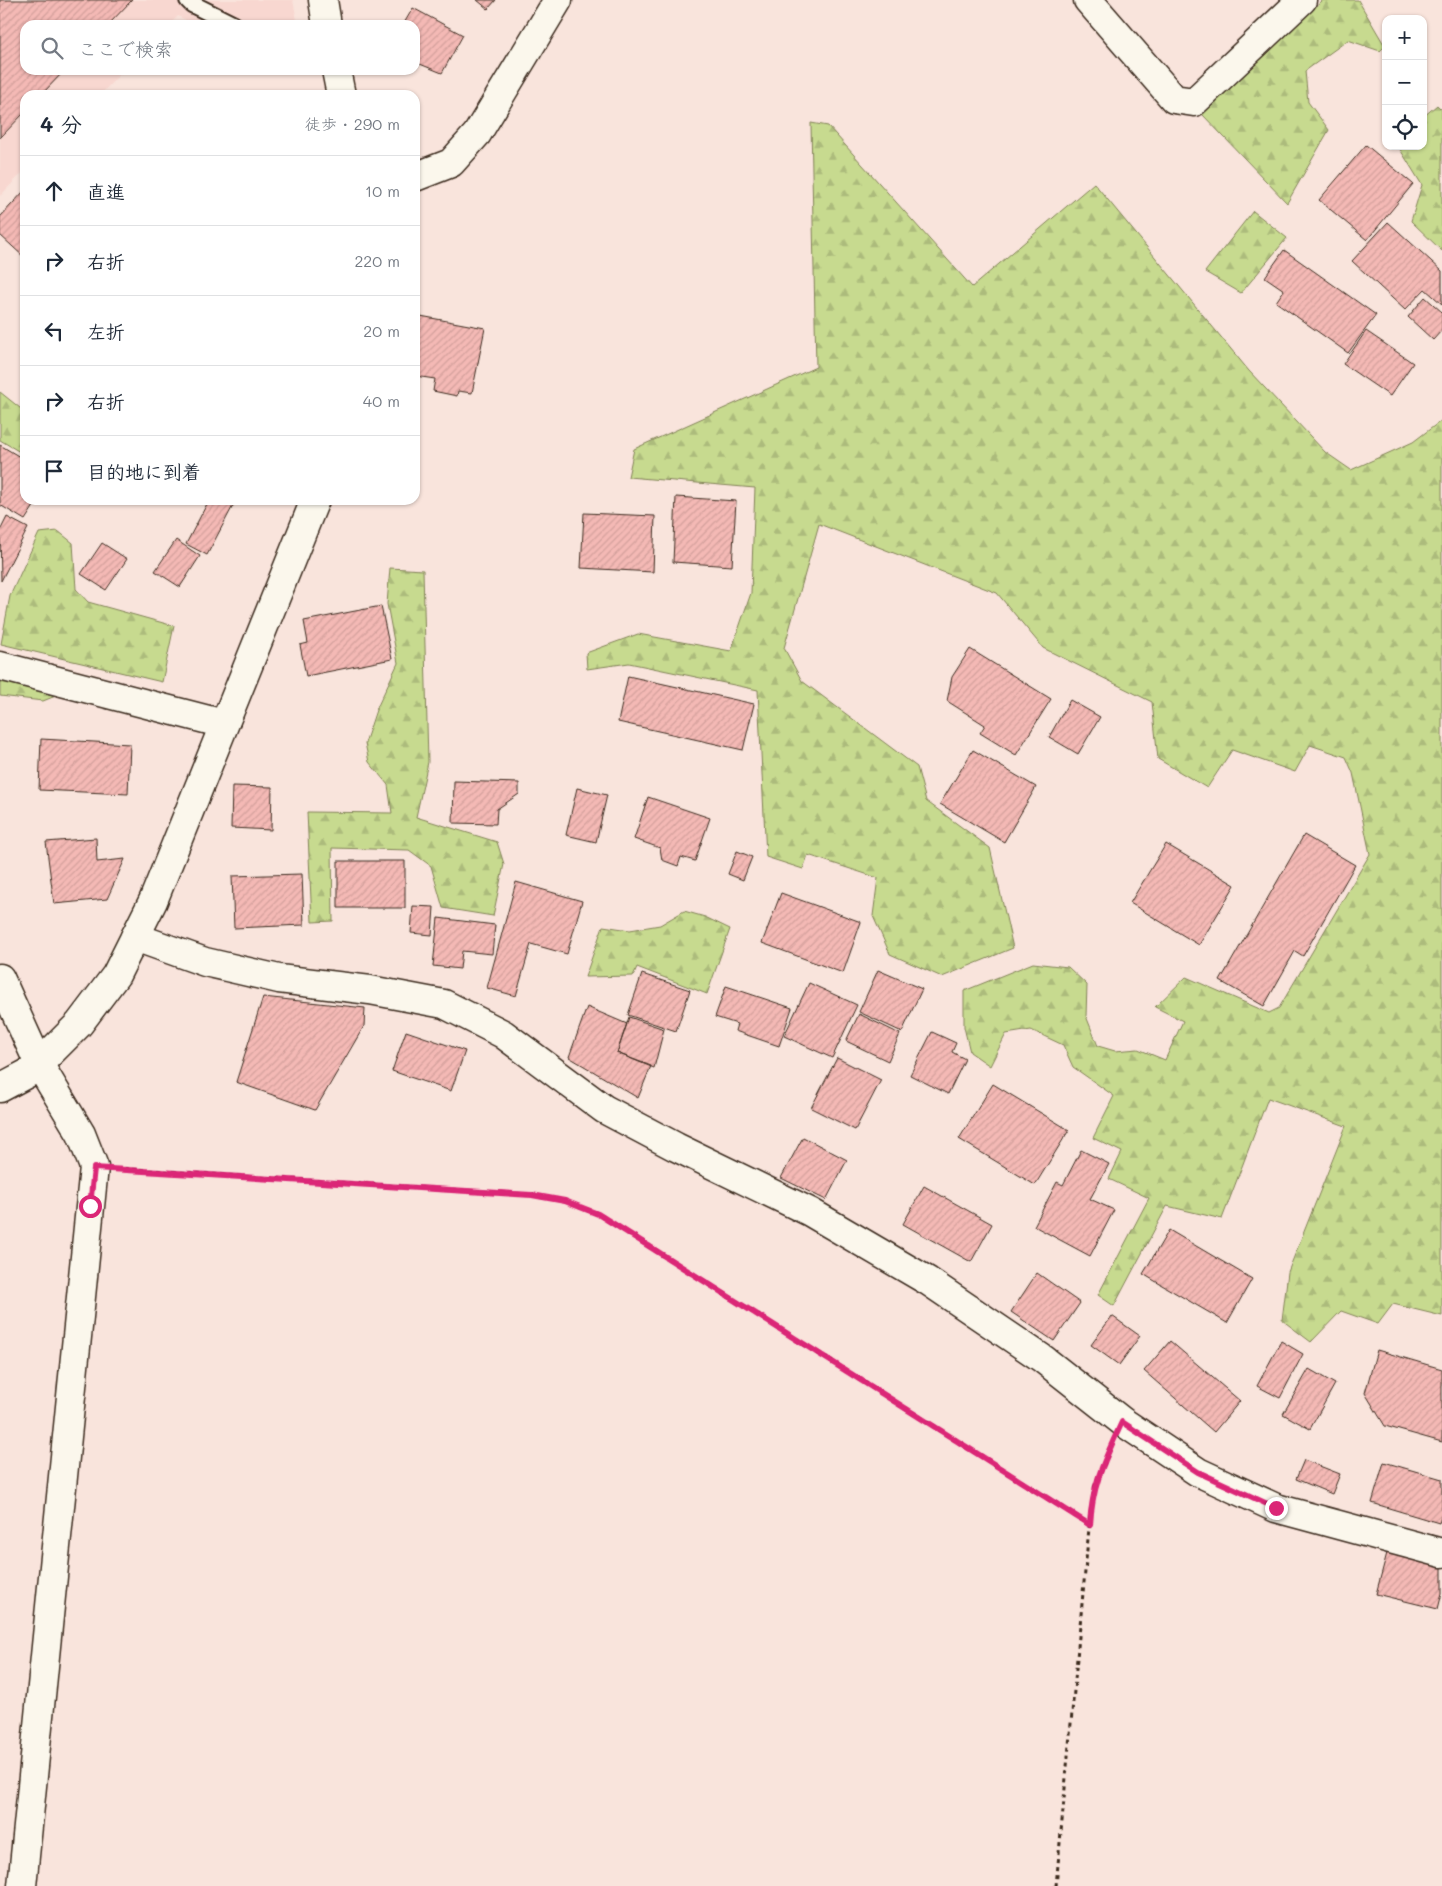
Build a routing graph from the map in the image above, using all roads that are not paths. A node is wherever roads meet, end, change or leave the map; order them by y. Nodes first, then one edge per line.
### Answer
1 (188, 0) edge
2 (323, 0) edge
3 (558, 0) edge
4 (1088, 0) edge
5 (1302, 0) edge
6 (224, 20) edge
7 (326, 20) edge
8 (337, 75) edge
9 (340, 90) edge
10 (420, 175) edge
11 (313, 505) edge
12 (0, 666) edge
13 (224, 724) junction
14 (135, 937) junction
15 (0, 978) edge
16 (39, 1064) junction
17 (0, 1088) edge
18 (1442, 1553) edge
19 (22, 1886) edge

1 - 6 lane
2 - 7 street
3 - 10 street
4 - 5 street
8 - 9 street
11 - 13 street
12 - 13 street
13 - 14 street
14 - 16 street
14 - 18 street
15 - 16 street
16 - 17 street
16 - 19 street

